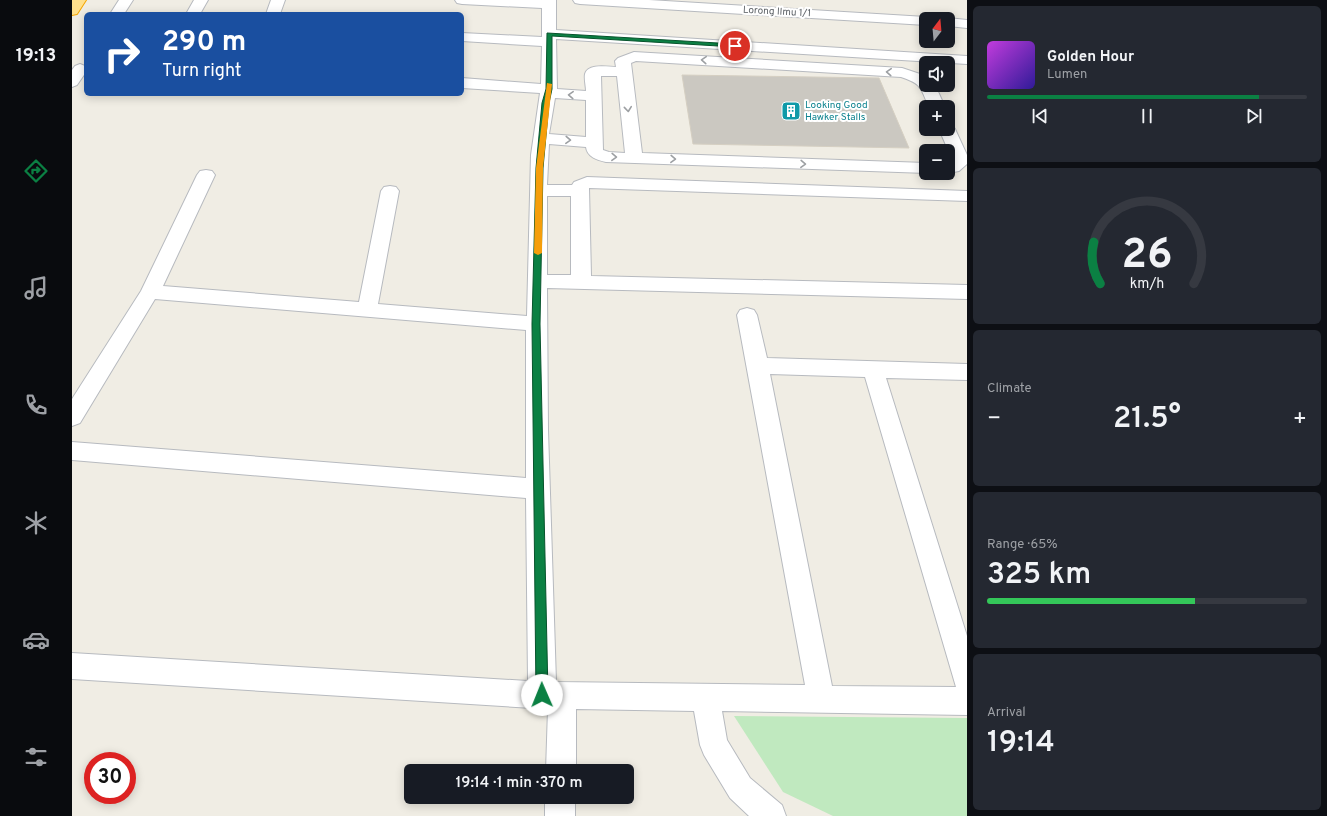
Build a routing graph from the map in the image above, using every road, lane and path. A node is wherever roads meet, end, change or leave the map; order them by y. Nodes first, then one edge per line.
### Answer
1 (80, 0) edge
2 (126, 0) edge
3 (201, 0) edge
4 (278, 0) edge
5 (462, 0) edge
6 (580, 0) edge
7 (549, 2) edge
8 (72, 11) edge
9 (118, 12) edge
10 (194, 12) edge
11 (274, 12) edge
12 (919, 21) edge
13 (955, 23) edge
14 (967, 24) edge
15 (464, 37) edge
16 (549, 38) junction
17 (967, 60) edge
18 (79, 69) edge
19 (624, 72) junction
20 (919, 79) edge
21 (72, 82) edge
22 (464, 83) edge
23 (548, 91) junction
24 (593, 96) junction
25 (542, 139) junction
26 (595, 142) junction
27 (955, 148) edge
28 (634, 158) junction
29 (955, 164) edge
30 (919, 168) edge
31 (206, 175) dead end
32 (539, 190) junction
33 (580, 190) junction
34 (390, 191) dead end
35 (967, 196) edge
36 (537, 281) junction
37 (580, 282) junction
38 (150, 292) junction
39 (967, 292) edge
40 (368, 310) junction
41 (747, 315) dead end
42 (536, 324) junction
43 (758, 366) junction
44 (873, 369) junction
45 (967, 372) edge
46 (72, 417) edge
47 (72, 450) edge
48 (539, 489) junction
49 (72, 666) edge
50 (967, 680) edge
51 (552, 695) junction
52 (705, 698) junction
53 (821, 699) junction
54 (967, 701) edge
55 (560, 764) edge
56 (560, 804) edge
57 (560, 816) edge
58 (771, 816) edge

1 - 8 highway
2 - 9 street
3 - 10 street
4 - 11 street
5 - 7 street
6 - 12 street, Lorong Ilmu 1/1
7 - 16 street
13 - 14 street
15 - 16 street
16 - 17 street
16 - 23 street
18 - 21 street
20 -> 19 street
19 - 24 street
19 -> 28 street
22 - 23 street
24 -> 23 street
23 - 25 street
24 - 26 street
25 -> 26 street
25 - 32 street
26 -> 28 street
27 - 29 street
28 -> 30 street
31 - 38 street
32 - 33 street
32 - 36 street
33 - 35 street
33 - 37 street
34 - 40 street
36 - 37 street
36 - 42 street
37 - 39 street
38 - 40 street
38 - 46 street
40 - 42 street
41 - 43 street
42 - 48 street
43 - 44 street
43 - 53 street
44 - 45 street
44 - 50 street
47 - 48 street
48 - 51 street
49 - 51 street
51 - 52 street
51 - 55 street
52 - 53 street
52 - 58 street
53 - 54 street
56 - 57 street

